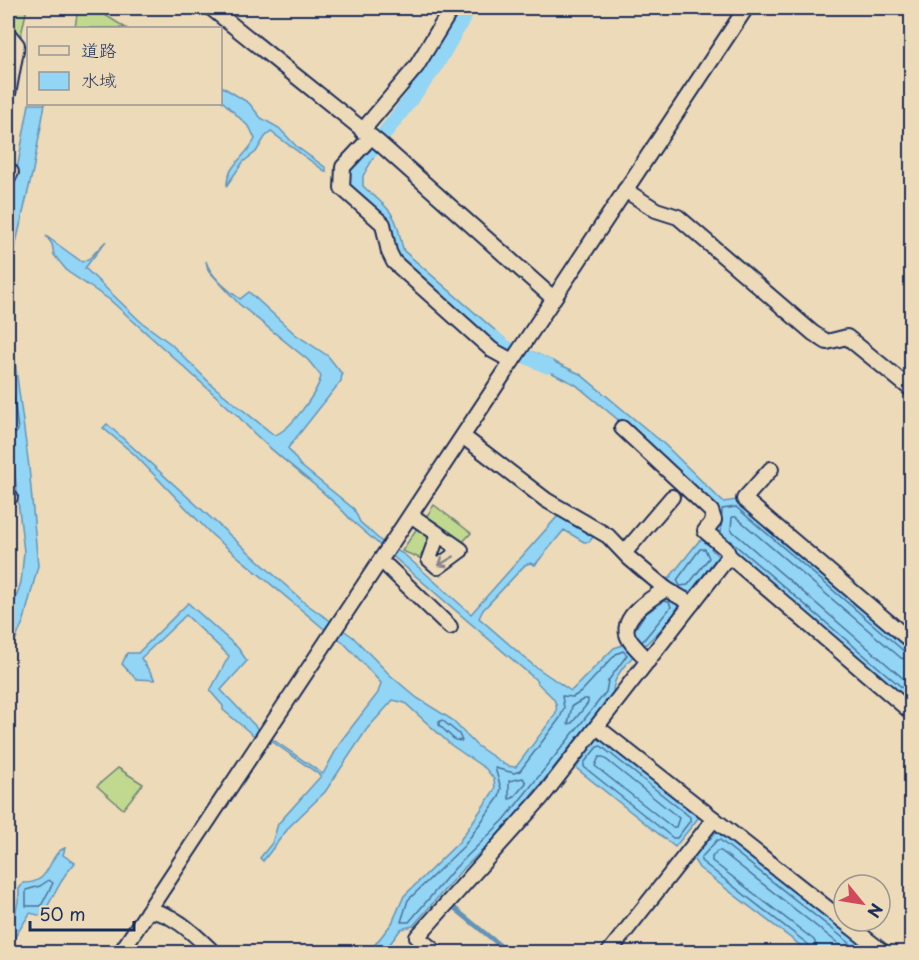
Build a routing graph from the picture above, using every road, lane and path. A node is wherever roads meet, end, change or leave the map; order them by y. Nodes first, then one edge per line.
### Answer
1 (211, 8) edge
2 (452, 8) edge
3 (746, 8) edge
4 (8, 34) edge
5 (8, 94) edge
6 (366, 134) junction
7 (625, 189) junction
8 (553, 298) junction
9 (512, 361) junction
10 (912, 390) edge
11 (622, 428) dead end
12 (469, 441) dead end
13 (771, 469) dead end
14 (672, 498) dead end
15 (411, 516) junction
16 (438, 534) dead end
17 (625, 552) junction
18 (729, 556) junction
19 (388, 567) dead end
20 (666, 589) junction
21 (692, 604) junction
22 (450, 627) dead end
23 (912, 642) edge
24 (648, 661) junction
25 (912, 713) edge
26 (597, 727) junction
27 (714, 819) junction
28 (148, 911) junction
29 (121, 952) edge
30 (213, 952) edge
31 (436, 952) edge
32 (609, 952) edge
33 (883, 952) edge

1 - 6 street
2 - 6 street
3 - 7 street
4 - 5 street
6 - 8 street
6 - 9 street
7 - 8 street
7 - 10 street
8 - 9 street
9 - 15 street
11 - 18 street
12 - 17 street
13 - 23 street
14 - 17 street
15 - 16 street
15 - 28 street
17 - 20 street
18 - 21 street
18 - 25 street
19 - 22 street
20 - 21 street
20 - 24 street
21 - 24 street
24 - 26 street
26 - 27 street
26 - 31 street
27 - 32 street
27 - 33 street
28 - 29 street
28 - 30 street

